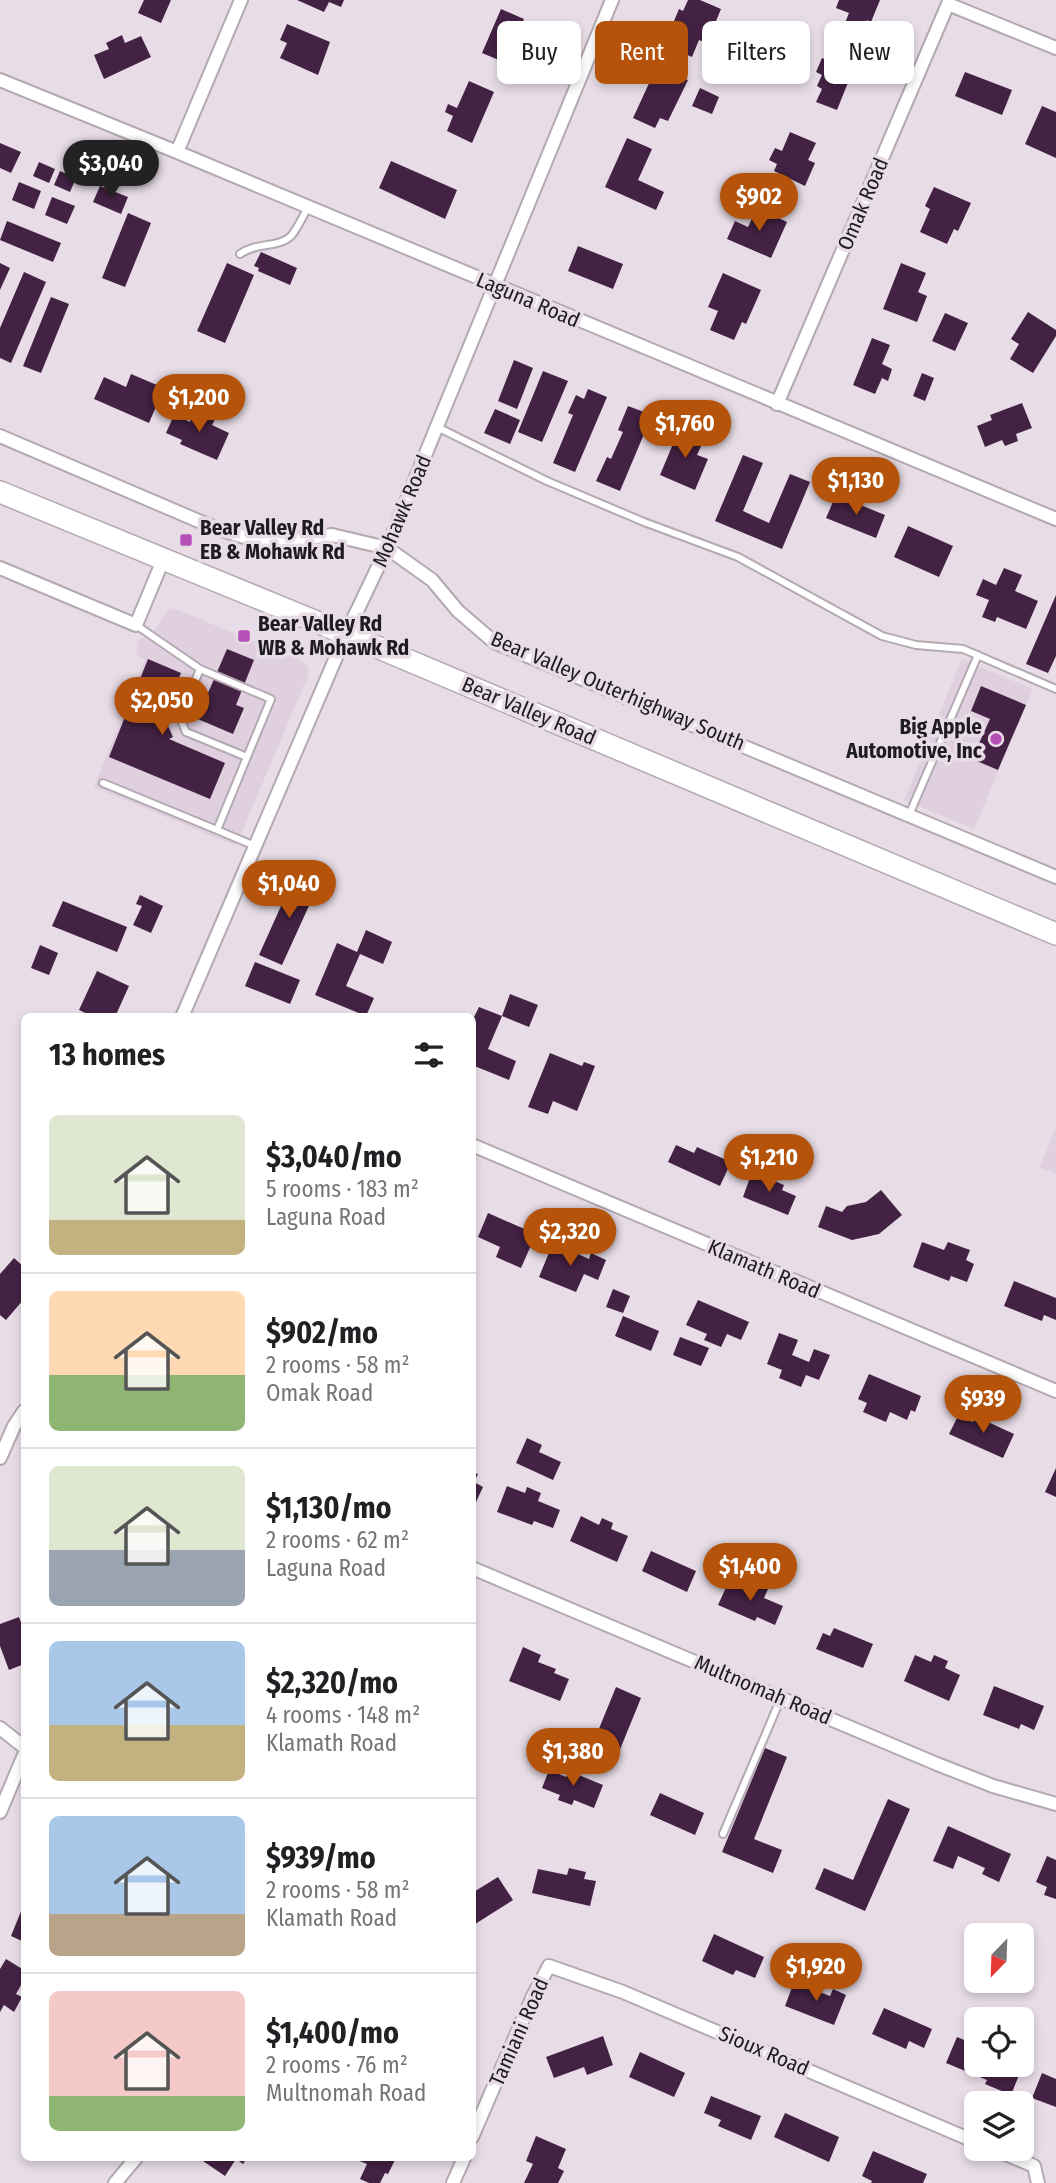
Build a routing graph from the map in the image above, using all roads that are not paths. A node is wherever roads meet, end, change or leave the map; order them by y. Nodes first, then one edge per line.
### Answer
1 (241, 0) edge
2 (612, 0) edge
3 (1056, 48) edge
4 (0, 80) edge
5 (177, 152) junction
6 (308, 207) junction
7 (240, 254) dead end
8 (494, 286) junction
9 (777, 404) junction
10 (437, 427) junction
11 (0, 436) edge
12 (0, 492) edge
13 (1056, 519) edge
14 (387, 548) junction
15 (163, 560) junction
16 (0, 568) edge
17 (136, 625) junction
18 (346, 634) junction
19 (978, 655) junction
20 (200, 669) junction
21 (1056, 689) edge
22 (247, 757) junction
23 (103, 783) dead end
24 (909, 815) junction
25 (217, 830) junction
26 (255, 846) junction
27 (1056, 877) edge
28 (1056, 934) edge
29 (184, 1013) edge
30 (476, 1147) edge
31 (1056, 1391) edge
32 (21, 1416) edge
33 (0, 1458) edge
34 (476, 1570) edge
35 (781, 1698) junction
36 (0, 1728) edge
37 (21, 1745) edge
38 (21, 1762) edge
39 (1056, 1804) edge
40 (0, 1812) edge
41 (723, 1834) dead end
42 (549, 1966) joint
43 (476, 2128) edge
44 (964, 2137) edge
45 (133, 2161) edge
46 (463, 2161) edge
47 (1022, 2161) edge
48 (114, 2183) edge
49 (453, 2183) edge
50 (1038, 2183) edge

1 - 5 street
2 - 8 street, Mohawk Road
3 - 9 street, Omak Road
4 - 5 street, Laguna Road
5 - 6 street, Laguna Road
6 - 7 lane
6 - 8 street, Laguna Road
8 - 9 street, Laguna Road
8 - 10 street, Mohawk Road
9 - 13 street, Laguna Road
10 - 14 street, Mohawk Road
10 - 19 lane
11 - 14 street, Bear Valley Outerhighway South
12 - 15 main road, Bear Valley Road
14 - 18 street, Mohawk Road
14 - 24 street, Bear Valley Outerhighway South
15 - 17 street
15 - 18 main road, Bear Valley Road
16 - 17 street
17 - 20 lane
18 - 26 street, Mohawk Road
18 - 28 main road, Bear Valley Road
19 - 21 lane
19 - 24 lane
20 - 22 lane
20 - 22 lane
22 - 25 lane
23 - 25 lane
24 - 27 street, Bear Valley Outerhighway South
25 - 26 lane
26 - 29 street, Mohawk Road
30 - 31 street, Klamath Road
32 - 33 street
34 - 35 street, Multnomah Road
35 - 39 street, Multnomah Road
35 - 41 lane
36 - 37 street
38 - 40 street
42 - 43 street, Tamiani Road
42 - 44 street, Sioux Road
45 - 48 street
46 - 49 street
47 - 50 street

